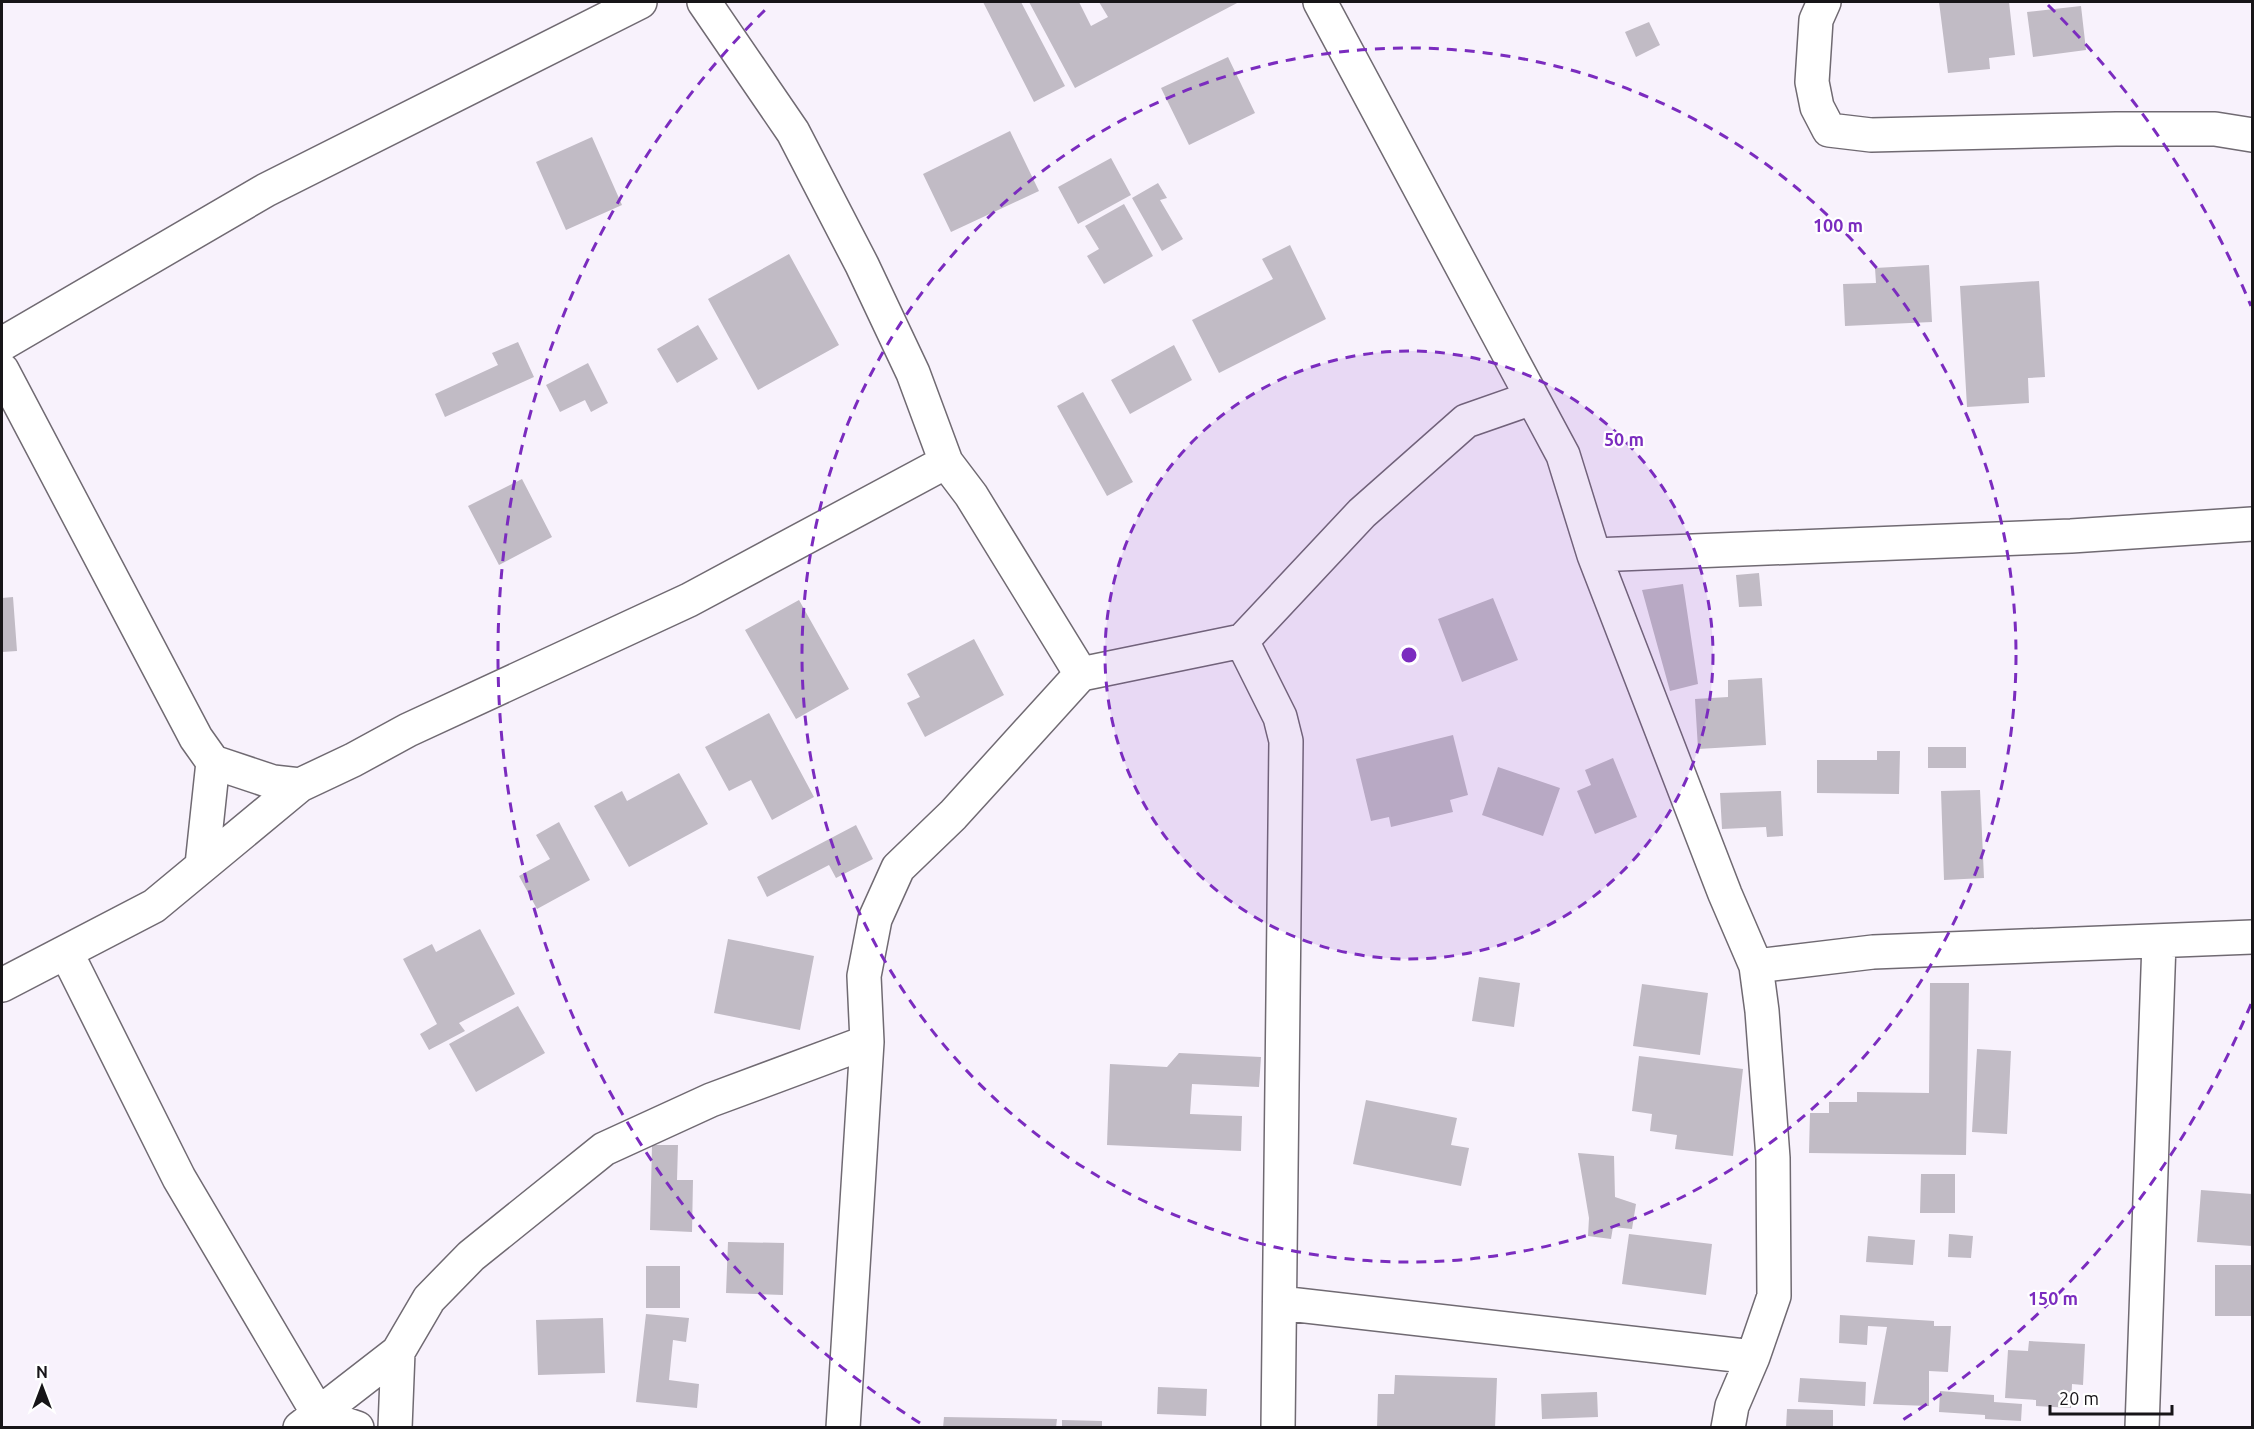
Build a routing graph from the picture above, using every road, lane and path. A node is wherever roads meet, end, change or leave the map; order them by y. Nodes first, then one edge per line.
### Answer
1 (640, 2) edge
2 (704, 2) edge
3 (1320, 2) edge
4 (1824, 2) edge
5 (2253, 135) edge
6 (2, 344) edge
7 (3, 375) edge
8 (1532, 399) junction
9 (946, 462) junction
10 (2253, 524) edge
11 (1594, 555) junction
12 (1242, 641) junction
13 (1081, 674) junction
14 (213, 762) junction
15 (300, 785) junction
16 (202, 866) junction
17 (2253, 937) edge
18 (2159, 942) junction
19 (66, 952) junction
20 (1756, 966) junction
21 (2, 985) edge
22 (867, 1042) junction
23 (1280, 1303) junction
24 (398, 1352) junction
25 (1753, 1357) junction
26 (309, 1421) edge
27 (357, 1428) edge
28 (395, 1428) edge
29 (843, 1428) edge
30 (1278, 1428) edge
31 (1728, 1428) edge
32 (2142, 1428) edge

1 - 6 street
2 - 9 street
3 - 8 street
4 - 5 street
7 - 14 street
8 - 11 street
8 - 12 street
9 - 13 street
9 - 15 street
10 - 11 street
11 - 20 street
12 - 13 street
12 - 23 street
13 - 22 street
14 - 15 street
14 - 16 street
15 - 16 street
16 - 19 street
17 - 18 street
18 - 20 street
18 - 32 street
19 - 21 street
19 - 26 street
20 - 25 street
22 - 24 street
22 - 29 street
23 - 25 street
23 - 30 street
24 - 26 street
24 - 28 street
25 - 31 street
26 - 27 street

